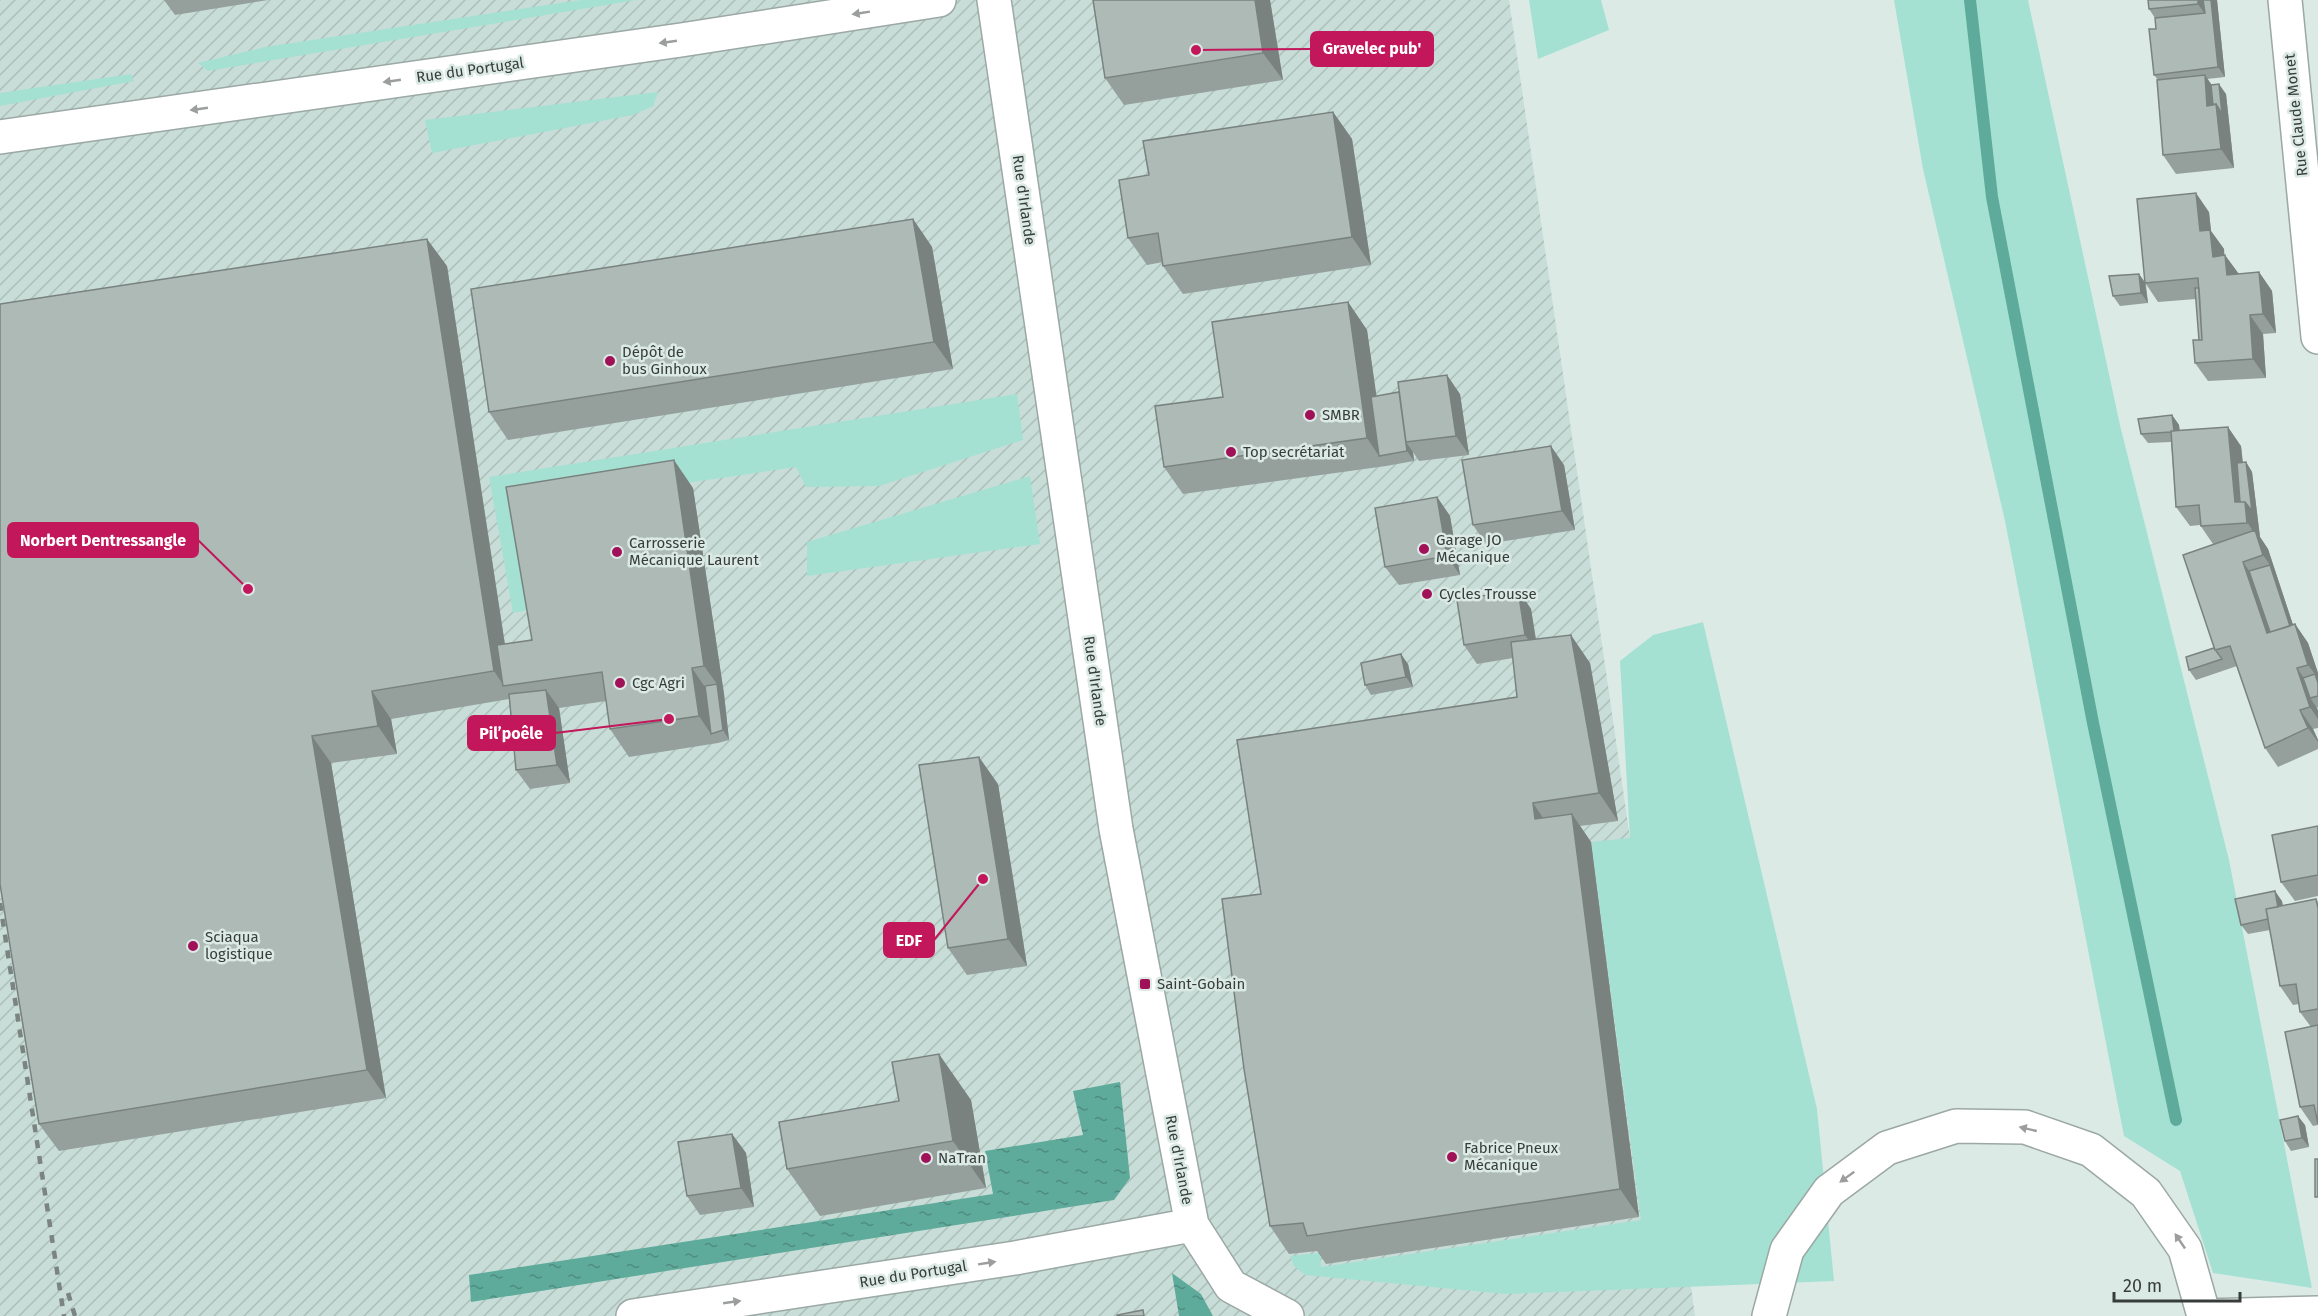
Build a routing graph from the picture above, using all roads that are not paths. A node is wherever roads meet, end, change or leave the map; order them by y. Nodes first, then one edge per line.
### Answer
1 (939, 0) edge
2 (994, 0) edge
3 (2285, 0) edge
4 (0, 137) edge
5 (2318, 337) edge
6 (1192, 1225) junction
7 (2318, 1313) edge
8 (633, 1316) edge
9 (1287, 1316) edge
10 (1769, 1316) edge
11 (2204, 1316) edge

1 -> 4 street, Rue du Portugal
2 - 6 street, Rue d'Irlande
3 - 5 street, Rue Claude Monet
8 -> 6 street, Rue du Portugal
6 - 9 street, Rue d'Irlande
7 - 11 street
11 -> 10 street

